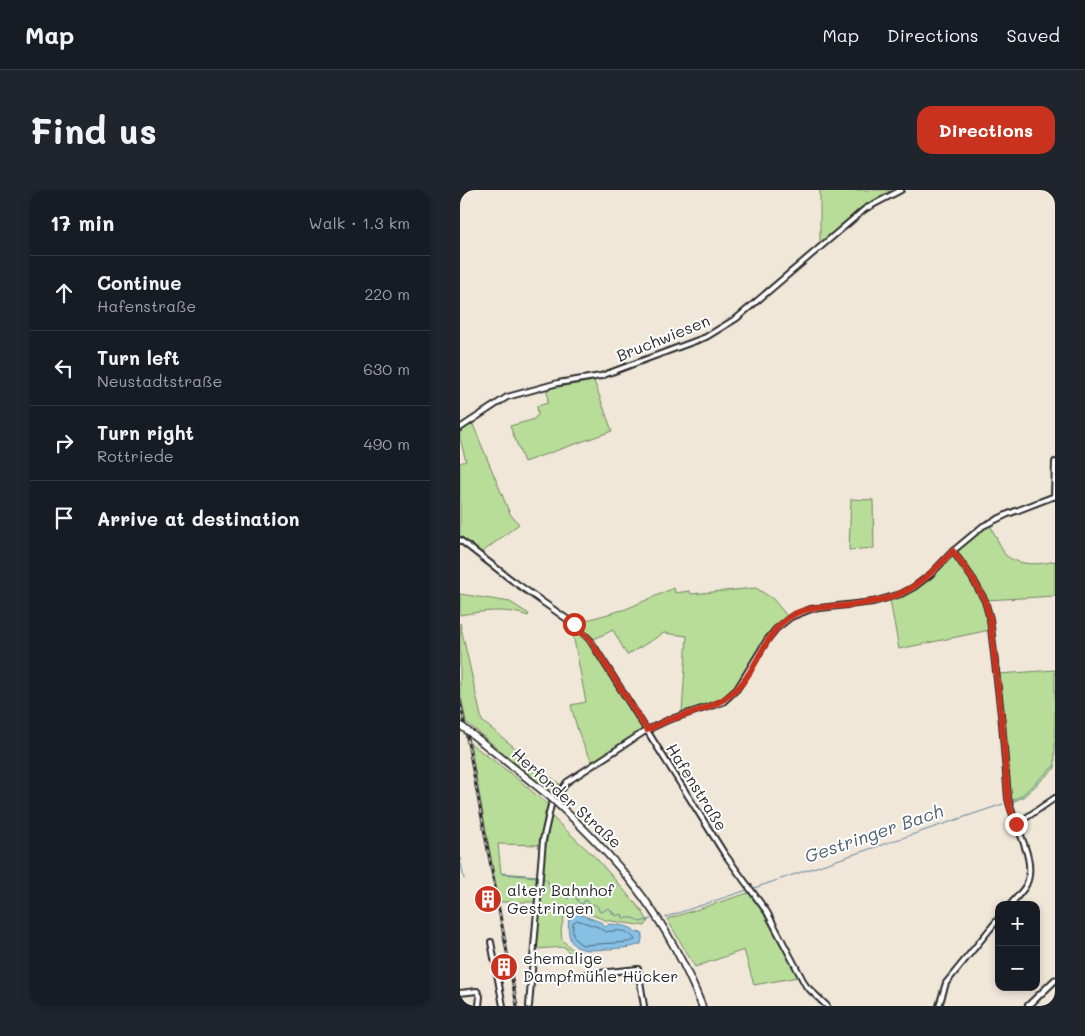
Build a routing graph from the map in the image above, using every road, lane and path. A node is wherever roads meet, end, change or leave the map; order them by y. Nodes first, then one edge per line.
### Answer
1 (901, 190) edge
2 (460, 428) edge
3 (1055, 462) edge
4 (1054, 496) edge
5 (460, 540) edge
6 (953, 551) junction
7 (460, 725) edge
8 (647, 730) junction
9 (1055, 798) edge
10 (1016, 824) junction
11 (1013, 901) edge
12 (995, 923) edge
13 (491, 942) dead end
14 (531, 980) junction
15 (1055, 980) edge
16 (460, 993) edge
17 (480, 1006) edge
18 (503, 1006) edge
19 (529, 1006) edge
20 (644, 1006) edge
21 (702, 1006) edge
22 (827, 1006) edge
23 (939, 1006) edge
24 (1028, 1006) edge

1 - 2 street, Bruchwiesen
3 - 4 street
4 - 6 street
5 - 8 street, Hafenstraße
6 - 8 street
6 - 10 street
7 - 21 main road, Herforder Straße, bridge
8 - 14 street
8 - 22 street, Hafenstraße
9 - 10 street
10 - 11 street
12 - 23 street
13 - 18 street
14 - 19 street
14 - 20 street
15 - 24 main road
16 - 17 street

